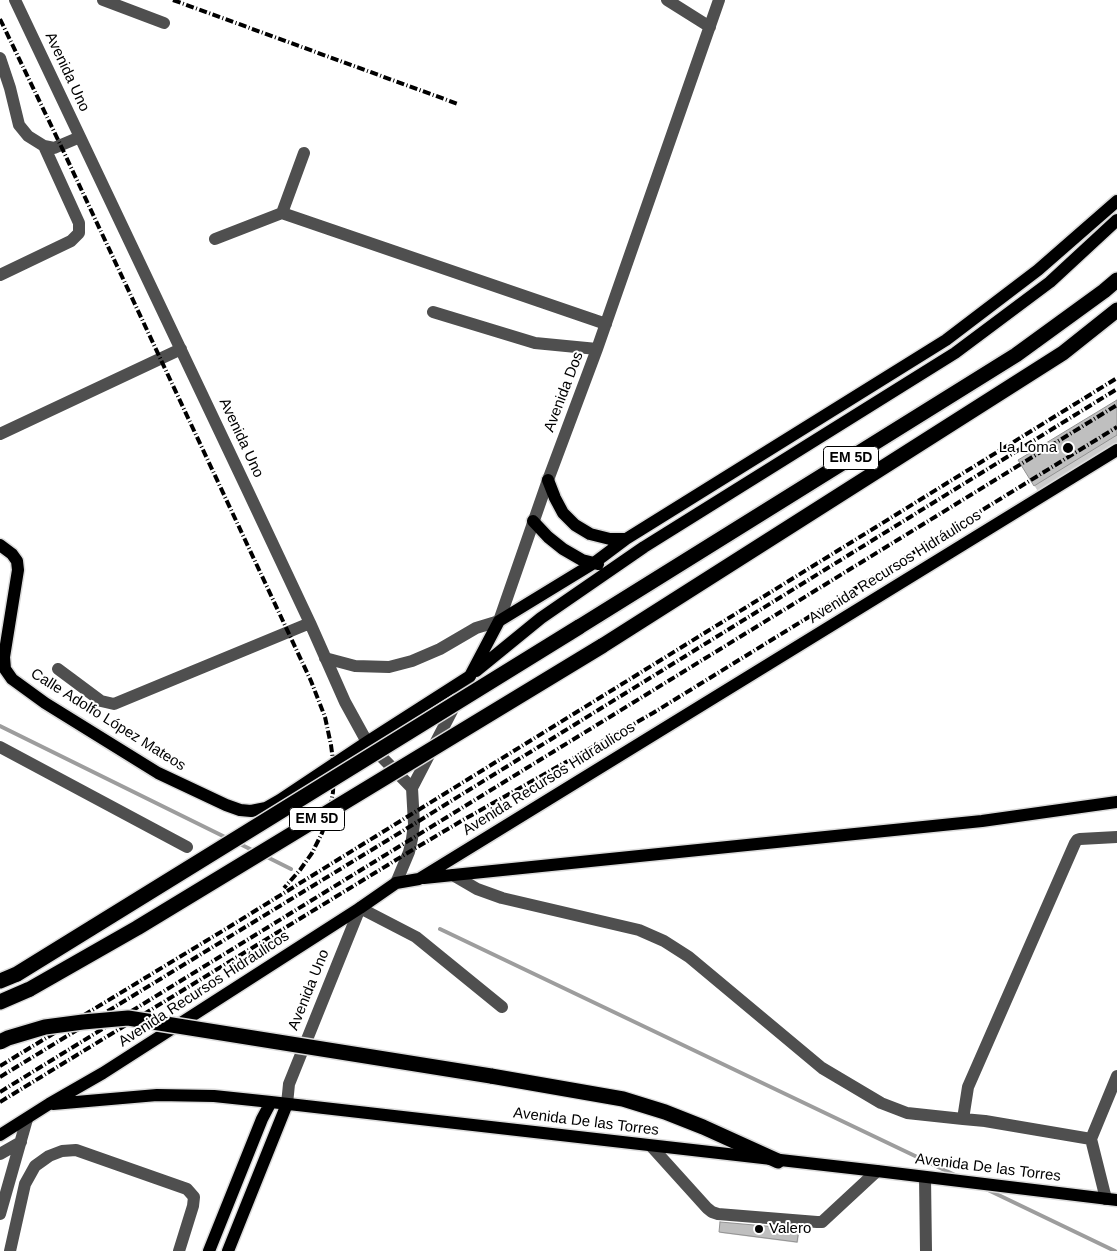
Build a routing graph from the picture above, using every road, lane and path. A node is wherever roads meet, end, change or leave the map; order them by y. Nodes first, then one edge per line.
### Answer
1 (15, 0) edge
2 (102, 0) edge
3 (667, 0) edge
4 (719, 0) edge
5 (164, 23) dead end
6 (710, 27) junction
7 (0, 58) edge
8 (80, 137) junction
9 (44, 146) junction
10 (304, 153) dead end
11 (1117, 201) edge
12 (282, 213) junction
13 (1117, 220) edge
14 (215, 239) dead end
15 (0, 275) edge
16 (1117, 280) edge
17 (1117, 310) edge
18 (433, 312) dead end
19 (606, 324) junction
20 (181, 349) junction
21 (597, 349) junction
22 (0, 434) edge
23 (1117, 450) edge
24 (548, 480) junction
25 (533, 521) junction
26 (626, 539) junction
27 (0, 546) edge
28 (594, 562) junction
29 (613, 568) junction
30 (500, 621) junction
31 (310, 623) junction
32 (325, 658) junction
33 (58, 670) dead end
34 (470, 676) junction
35 (367, 742) junction
36 (0, 747) edge
37 (412, 788) junction
38 (1117, 802) edge
39 (1117, 807) edge
40 (982, 821) junction
41 (1117, 837) edge
42 (187, 847) dead end
43 (453, 875) junction
44 (419, 878) junction
45 (396, 883) junction
46 (360, 908) junction
47 (0, 981) edge
48 (0, 1002) edge
49 (502, 1007) dead end
50 (0, 1042) edge
51 (1117, 1076) edge
52 (289, 1084) junction
53 (271, 1102) junction
54 (50, 1104) junction
55 (287, 1104) junction
56 (27, 1119) junction
57 (963, 1119) junction
58 (0, 1135) edge
59 (1091, 1139) junction
60 (21, 1142) junction
61 (651, 1146) junction
62 (0, 1154) edge
63 (778, 1161) junction
64 (877, 1171) junction
65 (928, 1177) junction
66 (1111, 1199) edge
67 (0, 1214) edge
68 (10, 1251) edge
69 (178, 1251) edge
70 (209, 1251) edge
71 (228, 1251) edge
72 (926, 1251) edge

1 - 8 street, Avenida Uno
2 - 5 street
3 - 6 street
4 - 6 street, Avenida Dos
6 - 19 street, Avenida Dos
7 - 9 street
8 - 9 street
8 - 20 street, Avenida Uno
9 - 15 street
10 - 12 street
11 - 26 main road
12 - 14 street
12 - 19 street
13 - 29 main road
16 - 47 highway, EM 5D, bridge
17 - 48 highway, EM 5D, bridge
18 - 21 street
19 - 21 street, Avenida Dos
20 - 22 street
20 - 31 street, Avenida Uno
21 - 24 street, Avenida Dos
23 - 44 main road, Avenida Recursos Hidráulicos
24 - 25 street, Avenida Dos
24 - 26 main road
25 - 28 main road
25 - 30 street, Avenida Dos
26 - 28 main road
27 - 35 main road, Calle Adolfo López Mateos
28 - 29 main road
28 - 30 main road
29 - 34 main road
30 - 32 street
30 - 34 main road, Avenida Dos
31 - 32 street, Avenida Uno
31 - 33 street
32 - 35 street, Avenida Uno
34 - 35 main road, Avenida Dos
34 - 37 street
35 - 37 street, Avenida Uno
36 - 42 street
37 - 45 street
38 - 40 main road
39 - 40 street
40 - 43 main road
41 - 57 street
43 - 44 main road
43 - 57 street
44 - 45 main road, Avenida Recursos Hidráulicos
45 - 46 main road, Avenida Recursos Hidráulicos
46 - 49 street
46 - 52 street, Avenida Uno
46 - 54 main road, Avenida Recursos Hidráulicos
50 - 63 highway, bridge
51 - 59 street
52 - 53 street, Avenida Uno
52 - 55 street, Avenida Uno
53 - 54 main road, Avenida De las Torres
53 - 55 main road, Avenida De las Torres
53 - 70 main road
54 - 56 main road, Avenida Recursos Hidráulicos
55 - 61 main road, Avenida De las Torres
55 - 71 main road
56 - 58 main road, Avenida Recursos Hidráulicos
56 - 60 street
57 - 59 street
59 - 66 street
60 - 62 street
60 - 67 street
61 - 63 main road, Avenida De las Torres
61 - 64 street
63 - 64 main road, Avenida De las Torres
64 - 65 main road, Avenida De las Torres
65 - 66 main road, Avenida De las Torres
65 - 72 street
68 - 69 street

